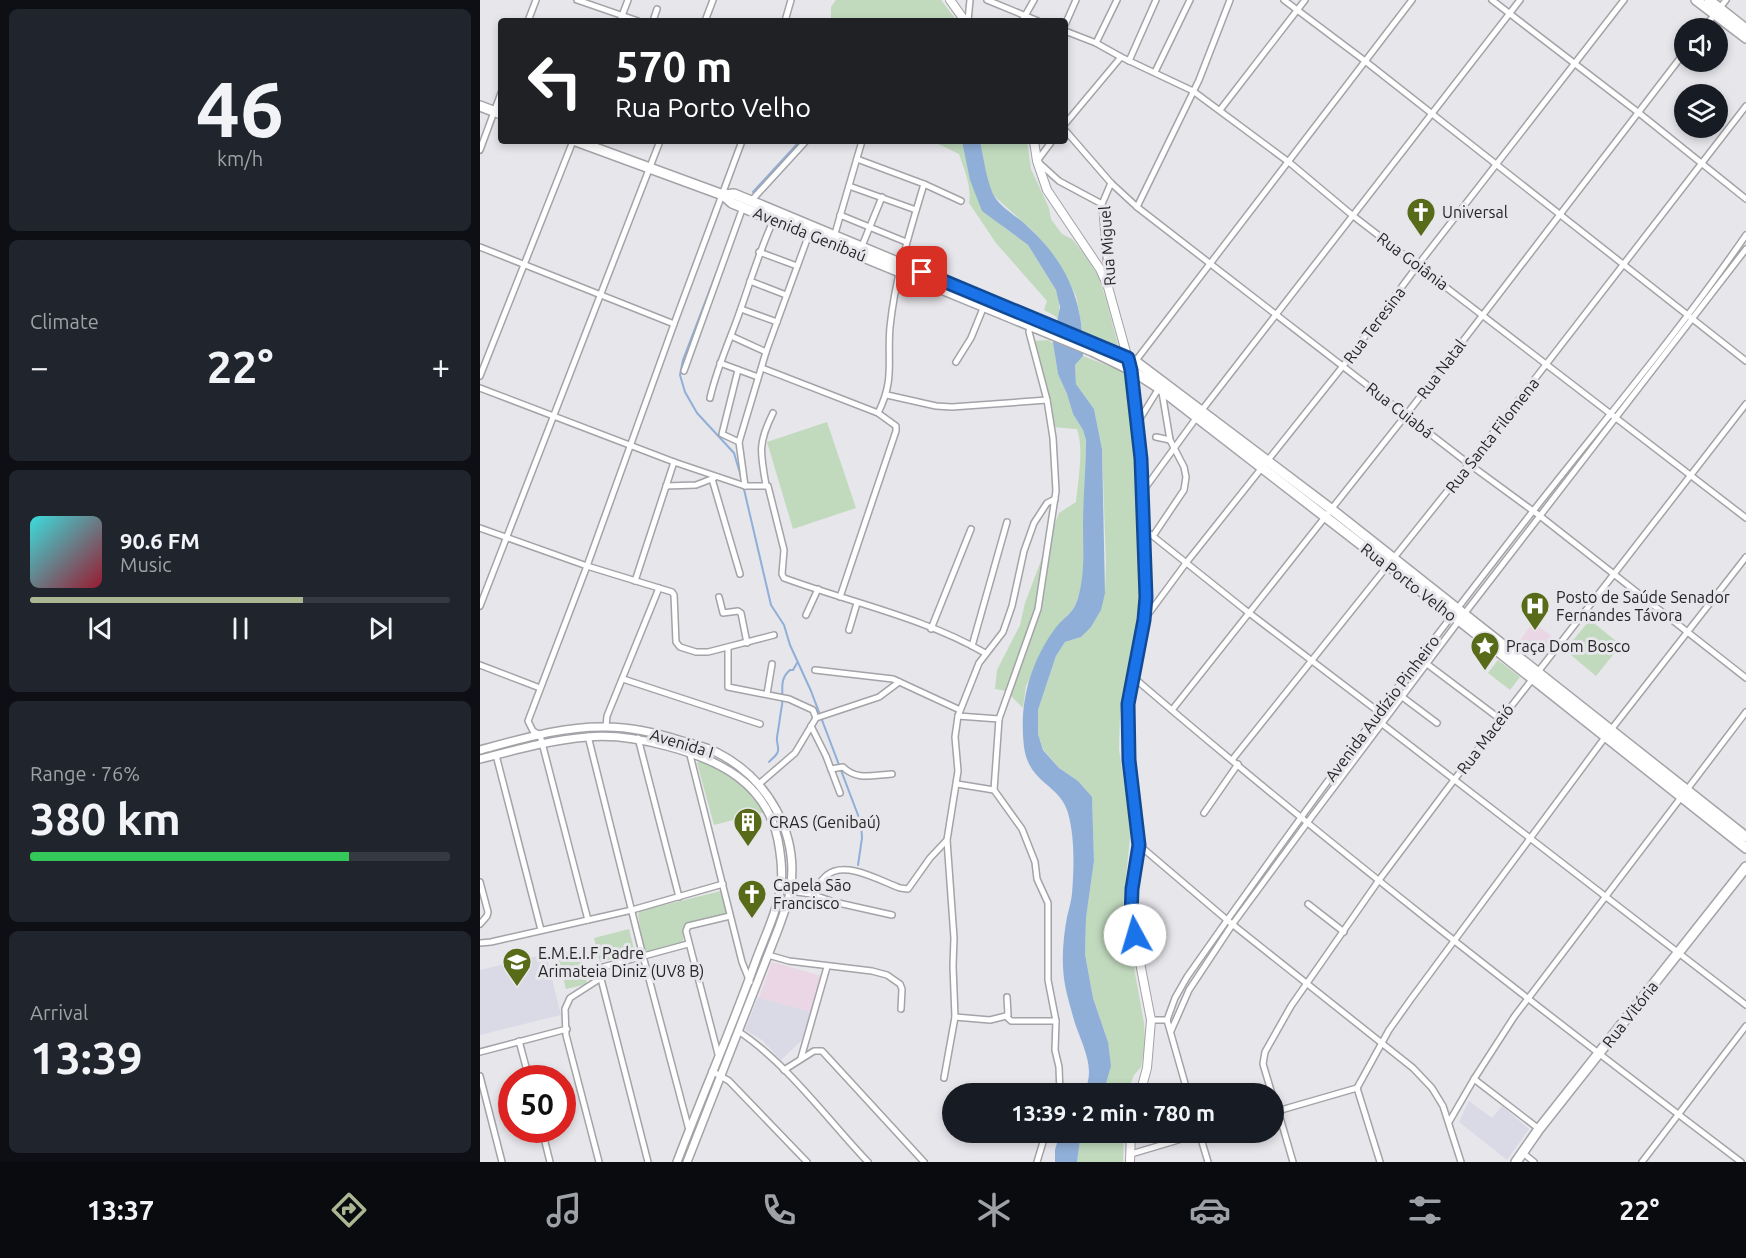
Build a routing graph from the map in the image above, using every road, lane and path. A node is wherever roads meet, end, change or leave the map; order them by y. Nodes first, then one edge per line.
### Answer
1 (536, 0) edge
2 (577, 0) edge
3 (628, 0) edge
4 (713, 0) edge
5 (791, 0) edge
6 (950, 0) edge
7 (970, 0) edge
8 (1035, 0) edge
9 (1076, 0) edge
10 (1117, 0) edge
11 (1156, 0) edge
12 (1190, 0) edge
13 (1230, 0) edge
14 (1284, 0) edge
15 (1305, 0) edge
16 (1412, 0) edge
17 (1492, 0) edge
18 (1520, 0) edge
19 (1624, 0) edge
20 (1696, 0) edge
21 (1709, 0) edge
22 (1726, 0) edge
23 (991, 1) edge
24 (657, 9) dead end
25 (1297, 10) junction
26 (1717, 11) junction
27 (1510, 14) junction
28 (529, 18) edge
29 (619, 18) edge
30 (621, 18) edge
31 (654, 18) edge
32 (706, 18) edge
33 (786, 18) edge
34 (964, 18) edge
35 (967, 18) edge
36 (1023, 18) edge
37 (1068, 18) edge
38 (1712, 18) edge
39 (1746, 29) edge
40 (1068, 33) edge
41 (1746, 38) edge
42 (1096, 43) junction
43 (1121, 57) junction
44 (1129, 61) junction
45 (1365, 61) junction
46 (1574, 64) junction
47 (1674, 66) edge
48 (1155, 72) junction
49 (1193, 91) junction
50 (1746, 105) edge
51 (480, 106) edge
52 (1220, 110) junction
53 (498, 113) edge
54 (1639, 113) junction
55 (1432, 116) junction
56 (1068, 120) edge
57 (1068, 133) edge
58 (573, 144) edge
59 (583, 144) edge
60 (659, 144) edge
61 (741, 144) edge
62 (803, 144) edge
63 (861, 144) edge
64 (1034, 144) edge
65 (1050, 144) edge
66 (480, 150) edge
67 (857, 159) junction
68 (1037, 161) junction
69 (1290, 163) junction
70 (1702, 164) junction
71 (1496, 166) junction
72 (651, 167) junction
73 (1111, 183) junction
74 (924, 184) junction
75 (849, 186) junction
76 (723, 195) junction
77 (882, 196) junction
78 (1746, 199) edge
79 (961, 201) dead end
80 (747, 204) junction
81 (1102, 204) junction
82 (1137, 207) junction
83 (916, 210) junction
84 (1353, 215) junction
85 (840, 216) junction
86 (1560, 216) junction
87 (774, 219) junction
88 (870, 226) junction
89 (809, 234) junction
90 (1746, 235) edge
91 (833, 239) junction
92 (906, 242) junction
93 (862, 246) junction
94 (480, 247) edge
95 (1746, 249) edge
96 (759, 252) junction
97 (1210, 263) junction
98 (525, 264) junction
99 (1624, 264) junction
100 (1418, 265) junction
101 (1729, 265) junction
102 (797, 266) junction
103 (900, 267) junction
104 (750, 281) junction
105 (1108, 287) junction
106 (786, 295) junction
107 (600, 296) junction
108 (984, 306) junction
109 (741, 309) junction
110 (1483, 314) junction
111 (1276, 315) junction
112 (1691, 317) junction
113 (777, 322) junction
114 (674, 324) junction
115 (1030, 325) junction
116 (1054, 331) junction
117 (730, 336) junction
118 (766, 352) junction
119 (1746, 361) edge
120 (956, 362) dead end
121 (720, 363) junction
122 (1131, 363) junction
123 (1546, 364) junction
124 (1343, 366) junction
125 (762, 368) junction
126 (738, 370) junction
127 (684, 371) dead end
128 (480, 376) edge
129 (758, 377) junction
130 (480, 388) edge
131 (1160, 389) junction
132 (887, 395) junction
133 (710, 398) dead end
134 (1047, 400) junction
135 (1746, 404) edge
136 (773, 413) dead end
137 (878, 413) junction
138 (1200, 414) junction
139 (554, 415) junction
140 (1406, 415) junction
141 (1613, 416) junction
142 (1137, 422) junction
143 (1156, 437) dead end
144 (1170, 440) junction
145 (739, 442) junction
146 (631, 444) junction
147 (1175, 447) junction
148 (1582, 451) junction
149 (1587, 456) junction
150 (674, 462) junction
151 (1264, 463) junction
152 (1469, 464) junction
153 (1690, 475) junction
154 (715, 477) junction
155 (766, 485) junction
156 (666, 486) junction
157 (745, 486) junction
158 (1143, 492) junction
159 (1055, 499) junction
160 (1533, 511) junction
161 (1328, 512) junction
162 (1540, 516) junction
163 (1746, 518) edge
164 (1007, 522) dead end
165 (480, 528) edge
166 (971, 529) dead end
167 (1144, 529) junction
168 (1516, 533) junction
169 (1153, 536) junction
170 (506, 538) junction
171 (1522, 538) junction
172 (1746, 557) edge
173 (1391, 562) junction
174 (1186, 563) junction
175 (587, 566) junction
176 (740, 574) dead end
177 (1613, 574) junction
178 (635, 580) junction
179 (659, 588) junction
180 (818, 589) junction
181 (719, 597) dead end
182 (840, 597) junction
183 (857, 603) junction
184 (480, 606) edge
185 (1249, 612) junction
186 (1458, 614) junction
187 (806, 615) dead end
188 (1144, 620) junction
189 (932, 629) junction
190 (849, 630) dead end
191 (1688, 632) junction
192 (774, 635) dead end
193 (747, 643) junction
194 (972, 646) junction
195 (728, 648) junction
196 (985, 653) junction
197 (1311, 661) junction
198 (772, 664) dead end
199 (1427, 664) junction
200 (480, 665) edge
201 (815, 670) dead end
202 (1534, 675) junction
203 (1134, 677) junction
204 (1746, 678) edge
205 (623, 680) junction
206 (899, 682) junction
207 (540, 688) junction
208 (767, 694) junction
209 (1401, 696) junction
210 (1172, 710) junction
211 (1379, 712) junction
212 (1746, 712) edge
213 (959, 713) junction
214 (818, 717) junction
215 (999, 718) junction
216 (1500, 719) junction
217 (528, 722) junction
218 (1381, 723) junction
219 (1437, 723) dead end
220 (760, 724) dead end
221 (811, 726) junction
222 (606, 727) junction
223 (1609, 734) junction
224 (588, 736) junction
225 (638, 738) junction
226 (523, 739) junction
227 (541, 739) junction
228 (687, 743) junction
229 (480, 750) edge
230 (689, 752) junction
231 (496, 755) junction
232 (480, 759) edge
233 (1232, 760) junction
234 (1238, 764) junction
235 (831, 769) junction
236 (892, 774) dead end
237 (1454, 780) junction
238 (759, 784) junction
239 (957, 784) junction
240 (994, 790) junction
241 (840, 793) dead end
242 (1684, 793) junction
243 (1204, 813) dead end
244 (1301, 817) junction
245 (1307, 823) junction
246 (1724, 825) junction
247 (1746, 837) edge
248 (1530, 839) junction
249 (947, 840) junction
250 (1139, 845) junction
251 (1746, 848) edge
252 (1272, 856) junction
253 (1279, 861) junction
254 (1746, 867) edge
255 (1379, 880) junction
256 (480, 882) edge
257 (723, 884) junction
258 (790, 891) junction
259 (811, 894) junction
260 (1606, 896) junction
261 (678, 897) junction
262 (1308, 904) dead end
263 (632, 910) junction
264 (892, 915) dead end
265 (730, 916) junction
266 (588, 920) junction
267 (1227, 920) junction
268 (480, 924) edge
269 (1232, 925) junction
270 (541, 930) junction
271 (1344, 932) junction
272 (1454, 941) junction
273 (480, 943) edge
274 (688, 944) junction
275 (1679, 953) junction
276 (768, 955) junction
277 (642, 956) junction
278 (827, 967) junction
279 (601, 978) junction
280 (749, 980) junction
281 (1306, 984) junction
282 (756, 987) junction
283 (1007, 997) dead end
284 (1528, 998) junction
285 (1746, 1005) edge
286 (901, 1009) dead end
287 (1006, 1016) junction
288 (955, 1017) junction
289 (1150, 1020) junction
290 (1167, 1020) junction
291 (1056, 1021) junction
292 (1746, 1026) edge
293 (1171, 1030) junction
294 (738, 1031) junction
295 (566, 1032) junction
296 (519, 1041) junction
297 (1382, 1042) junction
298 (480, 1052) edge
299 (718, 1054) junction
300 (1599, 1054) junction
301 (801, 1058) junction
302 (525, 1065) edge
303 (784, 1070) junction
304 (712, 1071) junction
305 (721, 1075) junction
306 (480, 1076) edge
307 (944, 1078) dead end
308 (1474, 1079) junction
309 (1060, 1083) edge
310 (1143, 1083) edge
311 (1185, 1083) edge
312 (1269, 1083) edge
313 (1357, 1088) junction
314 (1284, 1109) edge
315 (1678, 1115) junction
316 (1449, 1122) junction
317 (1539, 1129) junction
318 (689, 1130) junction
319 (1284, 1135) edge
320 (545, 1143) edge
321 (1043, 1143) edge
322 (1173, 1143) edge
323 (1203, 1143) edge
324 (1522, 1152) junction
325 (1131, 1158) edge
326 (689, 1161) edge
327 (502, 1162) edge
328 (550, 1162) edge
329 (599, 1162) edge
330 (648, 1162) edge
331 (677, 1162) edge
332 (807, 1162) edge
333 (868, 1162) edge
334 (924, 1162) edge
335 (1037, 1162) edge
336 (1208, 1162) edge
337 (1293, 1162) edge
338 (1380, 1162) edge
339 (1461, 1162) edge
340 (1516, 1162) edge
341 (1534, 1162) edge
342 (1641, 1162) edge
343 (1741, 1162) edge

1 - 28 street
2 - 29 street
3 - 30 street
4 - 32 street
5 - 33 street
6 - 34 main road
7 - 35 street
8 - 36 street
9 - 37 street
10 - 42 street
11 - 44 street
12 - 48 street
13 - 49 street
14 - 25 street
15 - 25 street
16 - 45 street
17 - 27 street
18 - 27 street
19 - 46 street, Rua Teresina
20 - 26 main road
21 - 26 main road
22 - 26 street
23 - 36 street
24 - 31 street
25 - 45 street
25 - 52 street
26 - 38 street
26 - 39 main road
26 - 41 main road
27 - 46 street
27 - 55 street
40 - 42 street, Rua Goiânia
42 - 43 street, Rua Goiânia
43 - 44 street, Rua Goiânia
43 - 56 street
44 - 48 street, Rua Goiânia
45 - 55 street
45 - 69 street
46 - 54 street
46 - 71 street, Rua Teresina
47 - 54 street, Rua Natal
48 - 49 street, Rua Goiânia
49 - 52 street, Rua Goiânia
49 - 82 street
50 - 70 street, Rua Santa Filomena
51 - 53 main road
52 - 69 street, Rua Goiânia
53 - 66 street
54 - 70 street
54 - 86 street, Rua Natal
55 - 71 street
55 - 84 street
57 - 73 street, Rua Cuiabá
58 - 98 street
59 - 72 main road, Avenida Genibaú
60 - 72 street
61 - 76 street
62 - 80 street
63 - 67 street
64 - 68 main road
65 - 68 street
67 - 74 street
67 - 75 street
68 - 81 street
68 - 105 main road
69 - 84 street, Rua Goiânia
69 - 97 street
70 - 78 street
70 - 99 street, Rua Santa Filomena
71 - 86 street
71 - 100 street, Rua Teresina
72 - 76 main road, Avenida Genibaú
72 - 107 street
73 - 81 street, Rua Miguel
73 - 82 street, Rua Cuiabá
74 - 79 street
74 - 83 street
75 - 77 street
75 - 85 street
76 - 80 main road, Avenida Genibaú
76 - 114 street
77 - 83 street
77 - 88 street
80 - 87 main road, Avenida Genibaú
80 - 91 main road, Avenida Genibaú
80 - 127 street
81 - 105 street, Rua Miguel
82 - 97 street, Rua Cuiabá
83 - 92 street
84 - 100 street, Rua Goiânia
84 - 111 street
85 - 88 street
85 - 91 street
86 - 99 street
86 - 110 street, Rua Natal
87 - 89 main road, Avenida Genibaú
87 - 96 street
88 - 92 street
88 - 93 street
89 - 91 main road, Avenida Genibaú
89 - 102 street
90 - 101 street, Avenida Audízio Pinheiro
91 - 93 main road, Avenida Genibaú
91 - 103 main road, Avenida Genibaú
92 - 103 street
93 - 103 main road, Avenida Genibaú
94 - 98 street
95 - 101 street, Avenida Audízio Pinheiro
96 - 102 street
96 - 104 street
97 - 111 street, Rua Cuiabá
97 - 122 street
98 - 107 street
98 - 128 street
99 - 112 street
99 - 123 street, Rua Santa Filomena
100 - 110 street, Rua Goiânia
100 - 124 street, Rua Teresina
101 - 112 street, Avenida Audízio Pinheiro
102 - 106 street
103 - 108 main road
103 - 116 main road
103 - 132 street
104 - 106 street
104 - 109 street
105 - 122 main road, Rua Miguel
106 - 113 street
107 - 114 street
107 - 139 street
108 - 115 main road
108 - 120 street
109 - 113 street
109 - 117 street
110 - 123 street, Rua Goiânia
110 - 140 street, Rua Natal
111 - 124 street, Rua Cuiabá
111 - 138 street
112 - 119 street
112 - 141 street, Avenida Audízio Pinheiro
113 - 118 street
114 - 146 street
115 - 116 main road
115 - 134 street
116 - 122 main road, Rua Porto Velho
117 - 118 street
117 - 121 street
118 - 125 street
121 - 126 street
121 - 133 street
122 - 131 main road, Rua Porto Velho
122 - 138 main road, Rua Porto Velho
122 - 142 main road, Rua Miguel
123 - 141 street, Rua Goiânia
123 - 152 street, Rua Santa Filomena
124 - 140 street, Rua Cuiabá
124 - 151 street, Rua Teresina
125 - 129 street
125 - 137 street
126 - 129 street
126 - 145 street
129 - 145 street
130 - 139 street
131 - 138 main road, Rua Porto Velho
131 - 142 street
131 - 144 street
132 - 134 street
132 - 137 street
134 - 159 street
135 - 153 street, Rua Maceió
136 - 155 street
137 - 182 street
138 - 147 street
138 - 151 main road, Rua Porto Velho
139 - 146 street
139 - 170 street
140 - 152 street, Rua Cuiabá
140 - 161 street, Rua Natal
141 - 148 street, Avenida Audízio Pinheiro
141 - 149 street, Avenida Audízio Pinheiro
141 - 153 street, Rua Goiânia
142 - 158 main road, Rua Miguel
143 - 144 street
144 - 147 street
145 - 157 street
146 - 150 street
146 - 175 street
147 - 158 street
147 - 169 street
148 - 149 street
148 - 160 street, Avenida Audízio Pinheiro
149 - 162 street, Avenida Audízio Pinheiro
150 - 154 street
150 - 156 street
151 - 161 main road, Rua Porto Velho
151 - 174 street, Rua Teresina
152 - 160 street, Rua Cuiabá
152 - 173 street, Rua Santa Filomena
153 - 163 street, Rua Goiânia
153 - 177 street, Rua Maceió
154 - 156 street
154 - 157 street
154 - 176 street
155 - 157 street
155 - 180 street
156 - 178 street
158 - 167 main road, Rua Miguel
159 - 196 street
159 - 215 street
160 - 162 street, Rua Cuiabá
160 - 168 street, Avenida Audízio Pinheiro
161 - 173 main road, Rua Porto Velho
161 - 185 street, Rua Natal
162 - 171 street, Avenida Audízio Pinheiro
162 - 177 street, Rua Cuiabá
164 - 194 street
165 - 170 street
166 - 189 street
167 - 169 street
167 - 188 main road, Rua Miguel
168 - 171 street
168 - 186 street, Avenida Audízio Pinheiro
169 - 174 street
170 - 175 street
170 - 184 street
171 - 186 street, Avenida Audízio Pinheiro
172 - 191 street
173 - 186 main road, Rua Porto Velho
173 - 197 street, Rua Santa Filomena
174 - 185 street
174 - 188 street, Rua Teresina
175 - 178 street
175 - 207 street
177 - 191 street, Rua Cuiabá
177 - 202 street, Rua Maceió
178 - 179 street
179 - 195 street
179 - 205 street
180 - 182 street
180 - 187 street
181 - 193 street
182 - 183 street
183 - 189 street
183 - 190 street
185 - 197 street
185 - 210 street, Rua Natal
186 - 199 street, Avenida Audízio Pinheiro
186 - 202 main road, Rua Porto Velho
186 - 211 street, Avenida Audízio Pinheiro
188 - 203 main road, Rua Miguel
189 - 194 street
191 - 204 street, Rua Cuiabá
191 - 223 street
192 - 193 street
193 - 195 street
194 - 196 street
195 - 208 street
196 - 213 street
197 - 211 street
197 - 233 street, Rua Santa Filomena
198 - 208 street
199 - 209 street, Avenida Audízio Pinheiro
199 - 216 street
200 - 207 street
201 - 206 street
202 - 216 street, Rua Maceió
202 - 223 main road, Rua Porto Velho
203 - 210 street
203 - 250 main road, Rua Miguel
205 - 220 street
205 - 222 street
206 - 213 street
206 - 214 street
207 - 217 street
208 - 214 street
209 - 218 street, Avenida Audízio Pinheiro
209 - 219 street
210 - 233 street
211 - 218 street
211 - 244 street, Avenida Audízio Pinheiro
212 - 242 street
213 - 215 street
213 - 239 street
214 - 221 street
215 - 240 street
216 - 237 street, Rua Maceió
217 - 226 street
217 - 227 street
218 - 237 street
218 - 245 street, Avenida Audízio Pinheiro
221 - 235 street
221 - 238 street
222 - 227 street, Avenida I
222 - 228 street, Avenida I
223 - 242 main road, Rua Porto Velho
223 - 248 street
224 - 225 street, Avenida I
224 - 227 street, Avenida I
224 - 263 street
225 - 230 street, Avenida I
225 - 261 street
226 - 227 street, Avenida I
226 - 229 street, Avenida I
227 - 231 street, Avenida I
227 - 266 street
228 - 230 street
228 - 238 street, Avenida I
230 - 257 street
230 - 280 street, Avenida I
231 - 232 street, Avenida I
231 - 270 street
233 - 234 street
234 - 243 street
234 - 244 street
235 - 236 street
235 - 241 street
237 - 248 street
237 - 255 street, Rua Maceió
238 - 258 street, Avenida I
239 - 240 street
239 - 249 street
240 - 291 street
242 - 246 main road, Rua Porto Velho
242 - 260 street
244 - 245 street
244 - 252 street, Avenida Audízio Pinheiro
245 - 253 street, Avenida Audízio Pinheiro
245 - 255 street
246 - 247 main road, Rua Porto Velho
246 - 251 main road, Rua Porto Velho
248 - 260 street
248 - 272 street
249 - 259 street
249 - 288 street
250 - 267 street
250 - 289 main road, Rua Miguel
252 - 253 street
252 - 267 street, Avenida Audízio Pinheiro
253 - 269 street, Avenida Audízio Pinheiro
254 - 275 main road, Rua Vitória
255 - 271 street, Rua Maceió
255 - 272 street
256 - 268 street
257 - 261 street
257 - 265 street
258 - 259 street
258 - 276 street, Avenida I
259 - 264 street
260 - 275 street
260 - 284 street
261 - 263 street
262 - 271 street
263 - 266 street
263 - 277 street
265 - 274 street
265 - 280 street
266 - 270 street
267 - 269 street
267 - 290 street, Avenida Audízio Pinheiro
269 - 281 street
269 - 293 street, Avenida Audízio Pinheiro
270 - 273 street
271 - 281 street, Rua Maceió
272 - 284 street
272 - 297 street
274 - 277 street
274 - 299 street
275 - 285 street
275 - 300 main road, Rua Vitória
276 - 278 street
276 - 282 street, Avenida I
277 - 279 street
277 - 318 street
278 - 286 street
278 - 301 street
279 - 295 street
279 - 330 street
280 - 282 street
280 - 299 street, Avenida I
281 - 297 street
281 - 312 street, Rua Maceió
282 - 294 street, Avenida I
283 - 287 street
284 - 300 street
284 - 308 street
287 - 288 street
287 - 291 street
288 - 307 street
289 - 290 street
289 - 310 main road, Rua Miguel
290 - 293 street
291 - 309 street
292 - 315 street
293 - 311 street
294 - 303 street
294 - 305 street, Avenida I
295 - 296 street
295 - 329 street
296 - 298 street
296 - 302 street
297 - 313 street
297 - 316 street
299 - 304 street, Avenida I
300 - 315 street
300 - 317 main road, Rua Vitória
301 - 303 street
301 - 334 street
303 - 333 street
304 - 305 street
304 - 318 street, Avenida I
305 - 326 street, Avenida I
305 - 332 street
306 - 327 street
308 - 316 street
308 - 317 street
313 - 314 street
313 - 338 street
315 - 342 street
315 - 343 street
316 - 339 street
317 - 324 main road, Rua Vitória
318 - 331 street, Avenida I
319 - 337 street, Rua Maceió
320 - 328 street
321 - 335 street
322 - 325 street
323 - 336 street
324 - 340 main road, Rua Vitória
324 - 341 street

